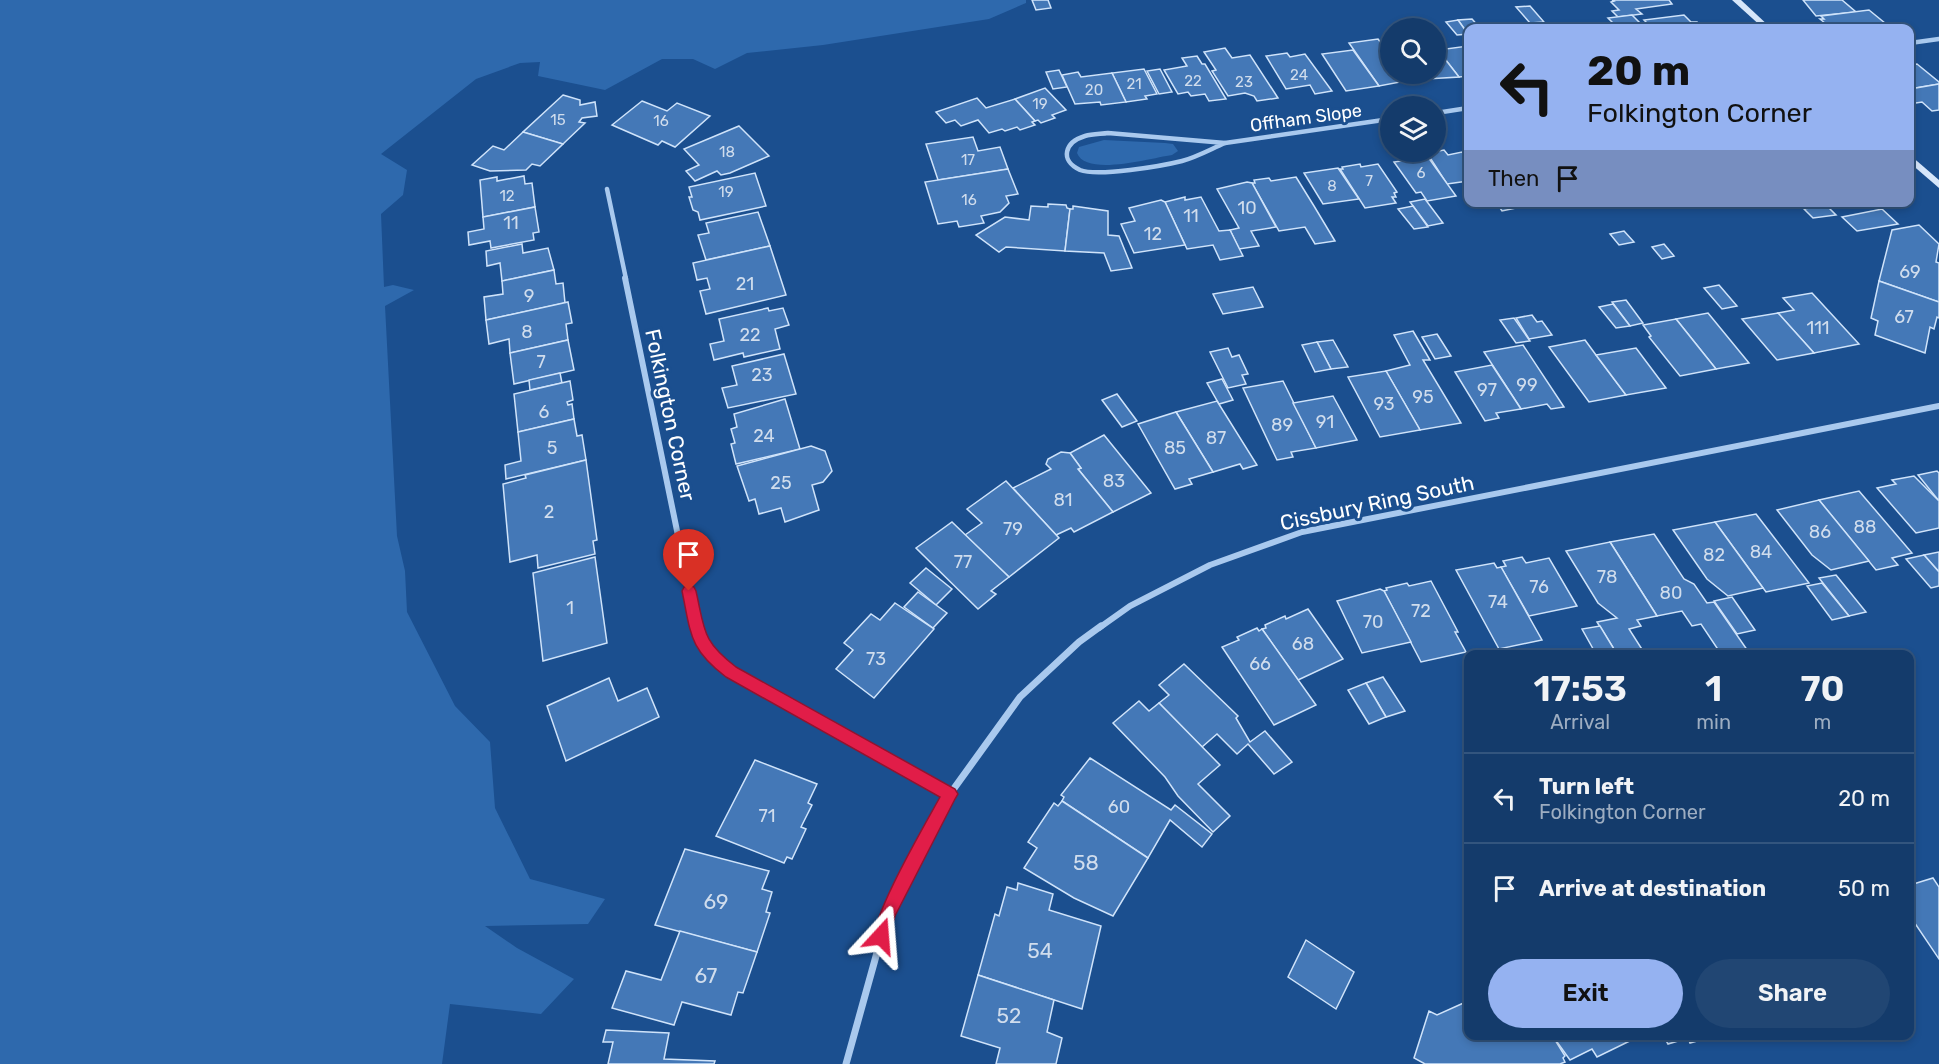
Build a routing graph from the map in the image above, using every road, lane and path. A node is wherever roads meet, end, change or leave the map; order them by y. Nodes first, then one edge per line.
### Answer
1 (1736, 0) edge
2 (1763, 24) edge
3 (1939, 39) edge
4 (1914, 43) edge
5 (1464, 109) edge
6 (1446, 111) edge
7 (1380, 120) edge
8 (1225, 143) junction
9 (1914, 162) edge
10 (1939, 185) edge
11 (607, 189) dead end
12 (1939, 406) edge
13 (950, 794) junction
14 (846, 1064) edge

1 - 2 street
3 - 4 street
5 - 6 street
7 - 8 street, Offham Slope
8 - 8 street, Offham Slope
9 - 10 street
11 - 13 street, Folkington Corner
12 - 13 street, Cissbury Ring South
13 - 14 street, Cissbury Ring South

